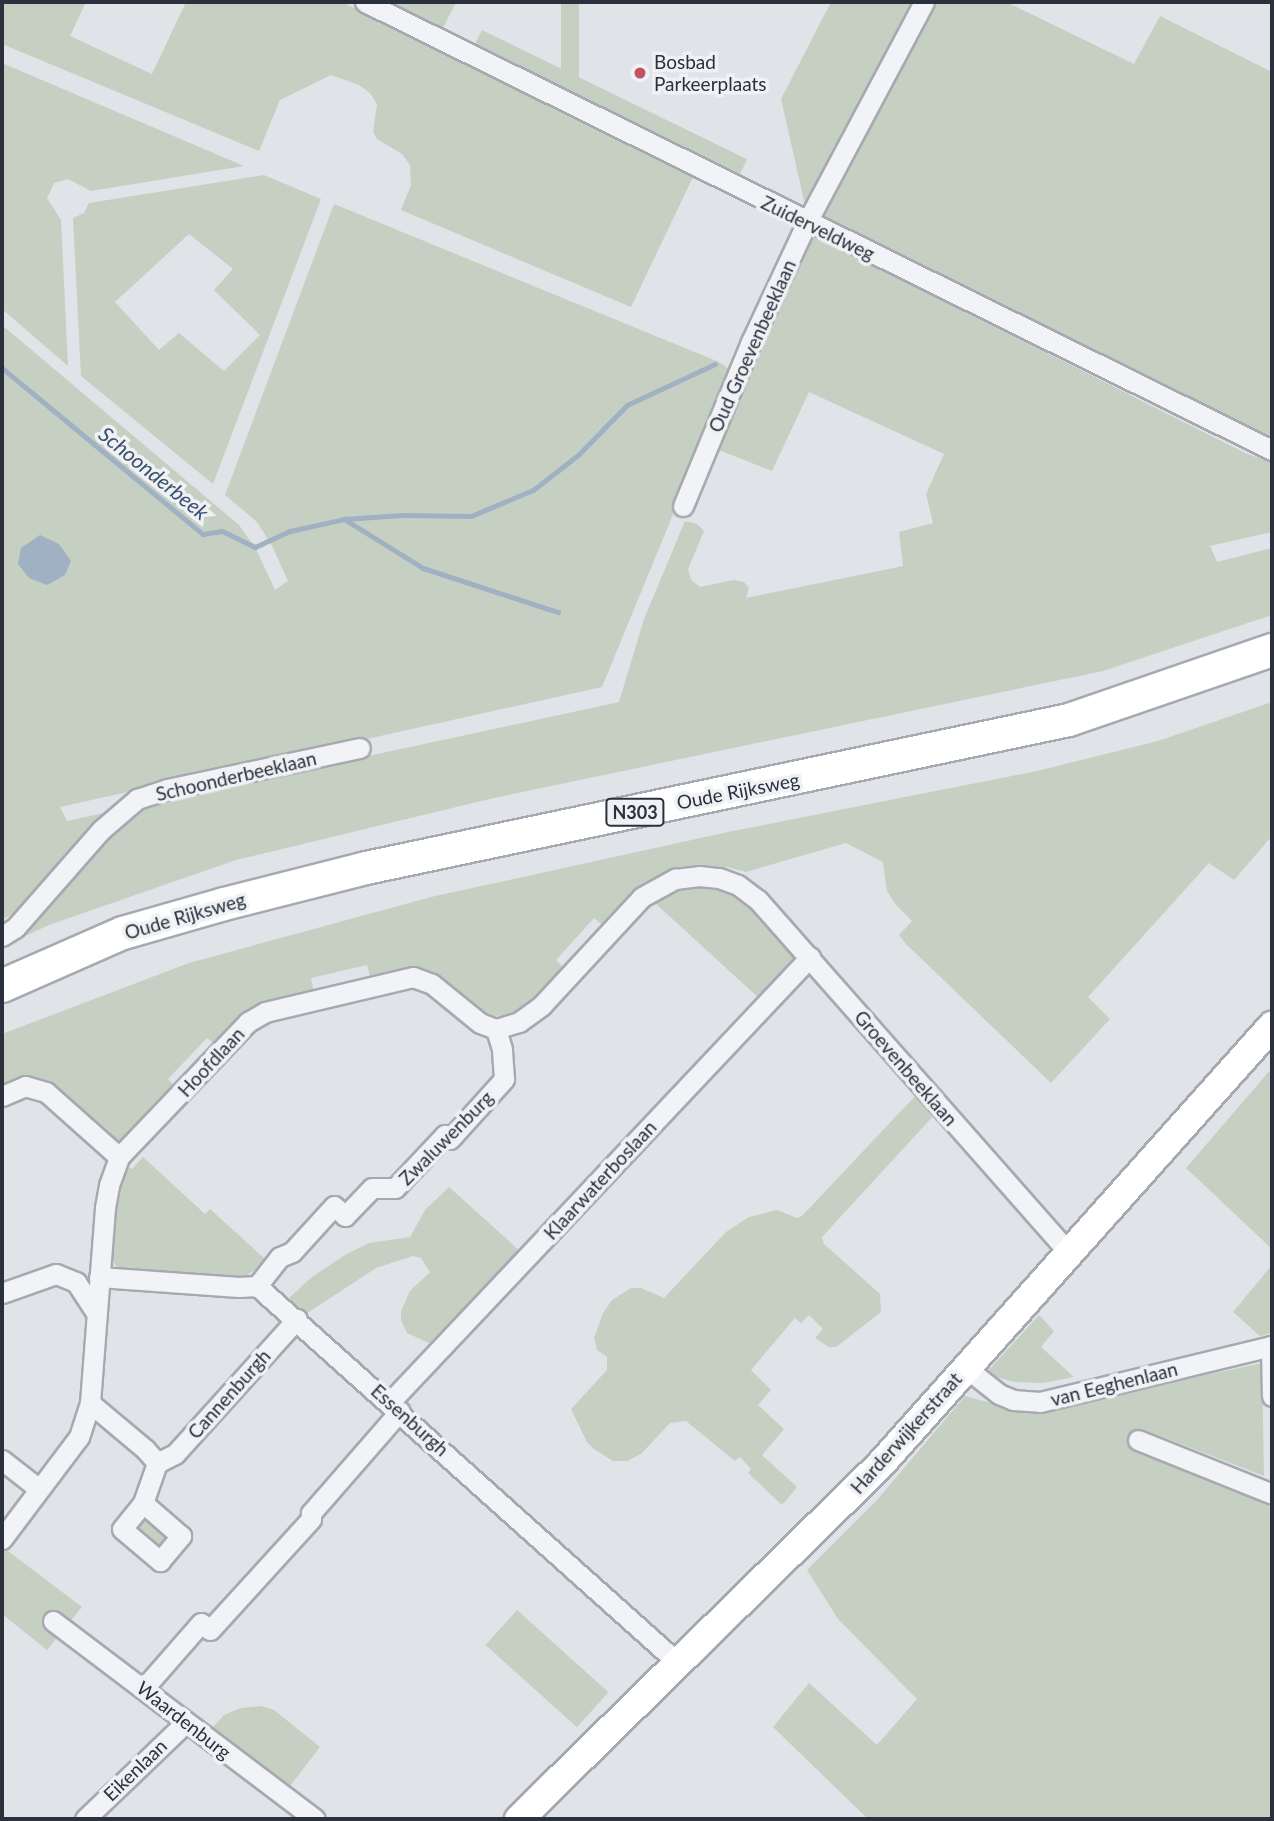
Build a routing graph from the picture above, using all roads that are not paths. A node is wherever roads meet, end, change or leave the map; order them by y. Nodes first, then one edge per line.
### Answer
1 (365, 2) edge
2 (924, 2) edge
3 (807, 222) junction
4 (1272, 450) edge
5 (683, 506) dead end
6 (1272, 650) edge
7 (360, 748) dead end
8 (2, 936) edge
9 (810, 957) junction
10 (2, 986) edge
11 (1272, 1026) edge
12 (496, 1029) junction
13 (2, 1096) edge
14 (119, 1157) junction
15 (1070, 1254) junction
16 (99, 1277) junction
17 (257, 1286) junction
18 (2, 1293) edge
19 (97, 1314) junction
20 (297, 1319) junction
21 (1271, 1346) edge
22 (965, 1367) junction
23 (1272, 1396) edge
24 (90, 1403) junction
25 (395, 1406) junction
26 (1138, 1440) dead end
27 (2, 1460) edge
28 (157, 1463) junction
29 (39, 1489) junction
30 (1272, 1494) edge
31 (143, 1503) dead end
32 (2, 1539) edge
33 (53, 1621) dead end
34 (678, 1663) junction
35 (144, 1688) junction
36 (186, 1722) junction
37 (85, 1819) edge
38 (315, 1819) edge
39 (519, 1819) edge

1 - 3 street, Zuiderveldweg
2 - 3 street, Oud Groevenbeeklaan
3 - 4 street, Zuiderveldweg
3 - 5 street, Oud Groevenbeeklaan
6 - 10 main road, Oude Rijksweg / N303
7 - 8 street, Schoonderbeeklaan
9 - 12 street, Groevenbeeklaan
9 - 15 street, Groevenbeeklaan
9 - 25 street, Klaarwaterboslaan
11 - 15 main road, Harderwijkerstraat
12 - 14 street, Hoofdlaan
12 - 17 street, Zwaluwenburg
13 - 14 street
14 - 16 street, Hoofdlaan
15 - 22 main road, Harderwijkerstraat
16 - 17 street
16 - 19 street, Hoofdlaan
17 - 20 street, Essenburgh
18 - 19 street
19 - 24 street, Hoofdlaan
20 - 25 street, Essenburgh
20 - 28 street, Cannenburgh
21 - 22 street, van Eeghenlaan
21 - 23 street
22 - 34 main road, Harderwijkerstraat
24 - 28 street
24 - 29 street, Hoofdlaan
25 - 34 street, Essenburgh
25 - 35 street, Klaarwaterboslaan
26 - 30 street
27 - 29 street
28 - 31 street
29 - 32 street, Hoofdlaan
33 - 35 street, Waardenburg
34 - 39 main road, Harderwijkerstraat
35 - 36 street, Waardenburg
36 - 37 street, Eikenlaan
36 - 38 street, Waardenburg

